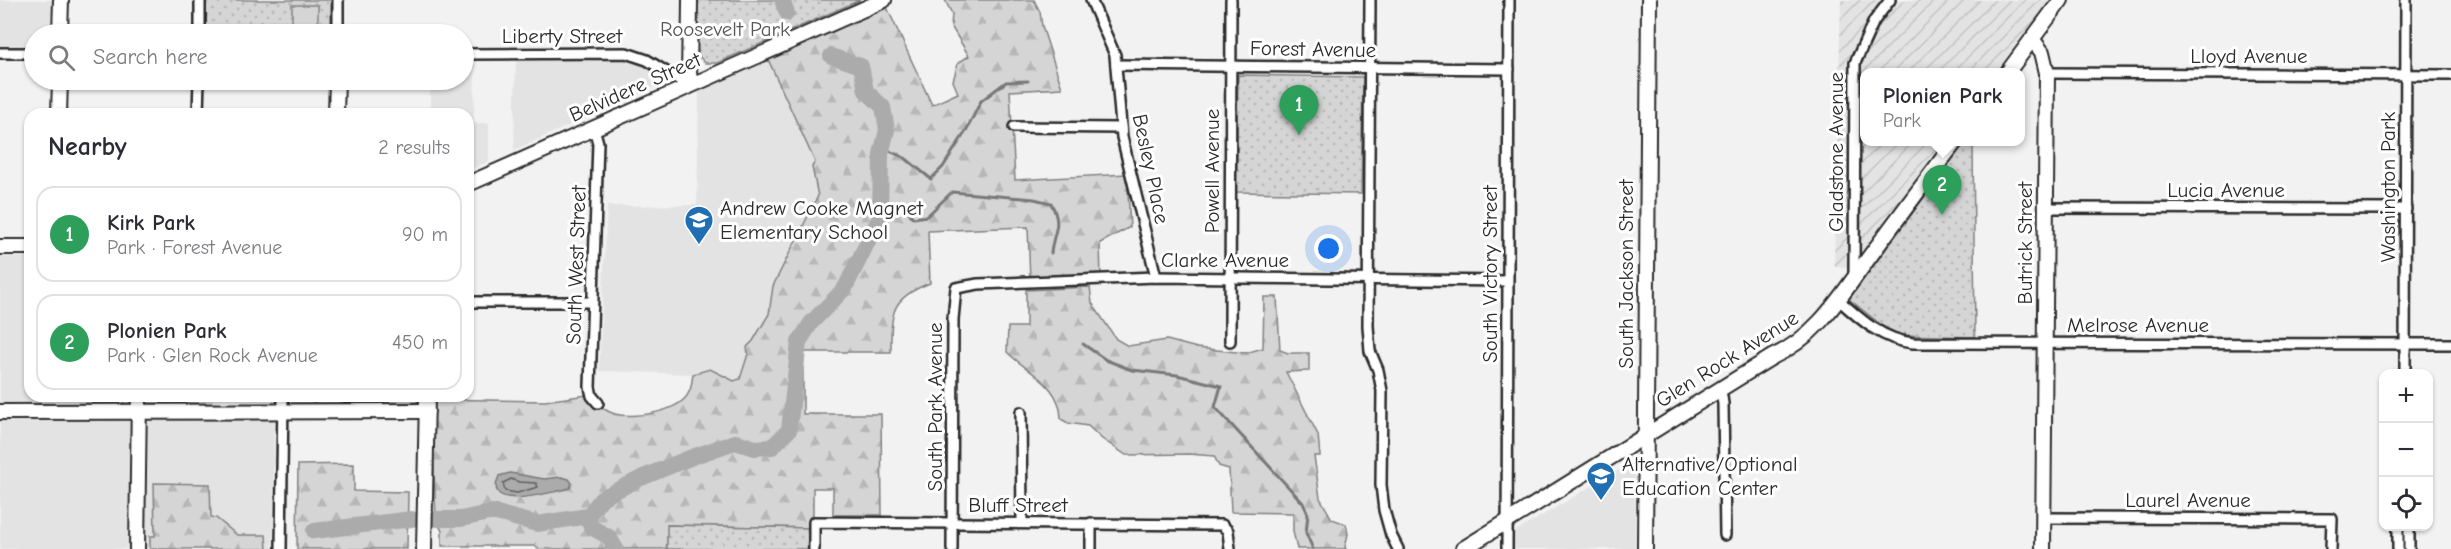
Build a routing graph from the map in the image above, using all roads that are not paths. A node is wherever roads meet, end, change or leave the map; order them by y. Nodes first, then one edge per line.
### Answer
1 (61, 0) edge
2 (200, 0) edge
3 (338, 0) edge
4 (690, 0) edge
5 (884, 0) edge
6 (1091, 0) edge
7 (1231, 0) edge
8 (1370, 0) edge
9 (1509, 0) edge
10 (1648, 0) edge
11 (1890, 0) edge
12 (2061, 0) edge
13 (2406, 0) edge
14 (60, 24) edge
15 (200, 24) edge
16 (338, 24) edge
17 (2032, 39) junction
18 (0, 53) edge
19 (24, 53) edge
20 (474, 54) edge
21 (1116, 64) junction
22 (1230, 66) junction
23 (1369, 68) junction
24 (2010, 68) edge
25 (1509, 69) junction
26 (2047, 73) junction
27 (2406, 75) junction
28 (2451, 75) edge
29 (688, 86) junction
30 (60, 90) edge
31 (199, 90) edge
32 (337, 90) edge
33 (59, 108) edge
34 (198, 108) edge
35 (336, 108) edge
36 (1014, 127) dead end
37 (594, 128) junction
38 (1121, 128) junction
39 (1951, 146) edge
40 (474, 181) edge
41 (2046, 208) junction
42 (2406, 209) junction
43 (0, 247) edge
44 (24, 247) edge
45 (1156, 277) junction
46 (1854, 277) junction
47 (1230, 278) junction
48 (1368, 279) junction
49 (1508, 281) junction
50 (978, 284) joint
51 (1839, 300) junction
52 (474, 302) edge
53 (592, 302) junction
54 (1230, 341) dead end
55 (2045, 343) junction
56 (2405, 344) junction
57 (2451, 344) edge
58 (2405, 369) edge
59 (1721, 390) junction
60 (139, 402) edge
61 (283, 402) edge
62 (427, 402) edge
63 (598, 403) dead end
64 (283, 411) junction
65 (427, 411) junction
66 (0, 412) edge
67 (139, 412) junction
68 (1021, 412) dead end
69 (1646, 435) junction
70 (2043, 518) junction
71 (1022, 522) junction
72 (1507, 522) junction
73 (952, 523) junction
74 (1091, 523) junction
75 (2398, 531) edge
76 (2409, 531) edge
77 (1725, 535) dead end
78 (138, 549) edge
79 (281, 549) edge
80 (424, 549) edge
81 (814, 549) edge
82 (952, 549) edge
83 (1091, 549) edge
84 (1230, 549) edge
85 (1398, 549) edge
86 (1463, 549) edge
87 (1507, 549) edge
88 (1645, 549) edge
89 (2043, 549) edge
90 (2331, 549) edge
91 (2398, 549) edge
92 (2409, 549) edge

1 - 14 street
2 - 15 street
3 - 16 street
4 - 29 street
5 - 29 street, Belvidere Street
6 - 21 street, Besley Place
7 - 22 street, Powell Avenue
8 - 23 street
9 - 25 street, South Victory Street
10 - 69 street, South Jackson Street
11 - 46 street, Gladstone Avenue
12 - 17 street
13 - 27 street, Washington Park
17 - 24 street
17 - 26 street, Butrick Street
18 - 19 street
20 - 29 street, Liberty Street
21 - 22 street, Forest Avenue
21 - 38 street, Besley Place
22 - 23 street, Forest Avenue
22 - 47 street, Powell Avenue
23 - 25 street, Forest Avenue
23 - 48 street
25 - 49 street, South Victory Street
26 - 27 street, Lloyd Avenue
26 - 41 street, Butrick Street
27 - 28 street, Lloyd Avenue
27 - 42 street, Washington Park
29 - 37 street, Belvidere Street
30 - 33 street
31 - 34 street
32 - 35 street
36 - 38 street
37 - 40 street, Belvidere Street
37 - 53 street, South West Street
38 - 45 street, Besley Place
39 - 46 street, Glen Rock Avenue
41 - 42 street, Lucia Avenue
41 - 55 street, Butrick Street
42 - 56 street, Washington Park
43 - 44 street
45 - 47 street, Clarke Avenue
45 - 50 street, Clarke Avenue
46 - 51 street, Glen Rock Avenue
47 - 48 street, Clarke Avenue
47 - 54 street, Powell Avenue
48 - 49 street, Clarke Avenue
48 - 85 street
49 - 72 street, South Victory Street
50 - 73 street, South Park Avenue
51 - 55 street, Melrose Avenue
51 - 59 street, Glen Rock Avenue
52 - 53 street
53 - 63 street, South West Street
55 - 56 street, Melrose Avenue
55 - 70 street, Butrick Street
56 - 57 street, Melrose Avenue
56 - 58 street, Washington Park
59 - 69 street, Glen Rock Avenue
59 - 77 street
60 - 67 street
61 - 64 street
62 - 65 street
64 - 65 street
64 - 67 street
64 - 79 street
65 - 80 street
66 - 67 street
67 - 78 street
68 - 71 street
69 - 72 street, Glen Rock Avenue
69 - 88 street, South Jackson Street
70 - 89 street, Butrick Street
70 - 90 street, Laurel Avenue
71 - 73 street, Bluff Street
71 - 74 street, Bluff Street
72 - 86 street, Glen Rock Avenue
72 - 87 street, South Victory Street
73 - 81 street, Bluff Street
73 - 82 street, South Park Avenue
74 - 83 street
74 - 84 street, Bluff Street
75 - 91 street
76 - 92 street

